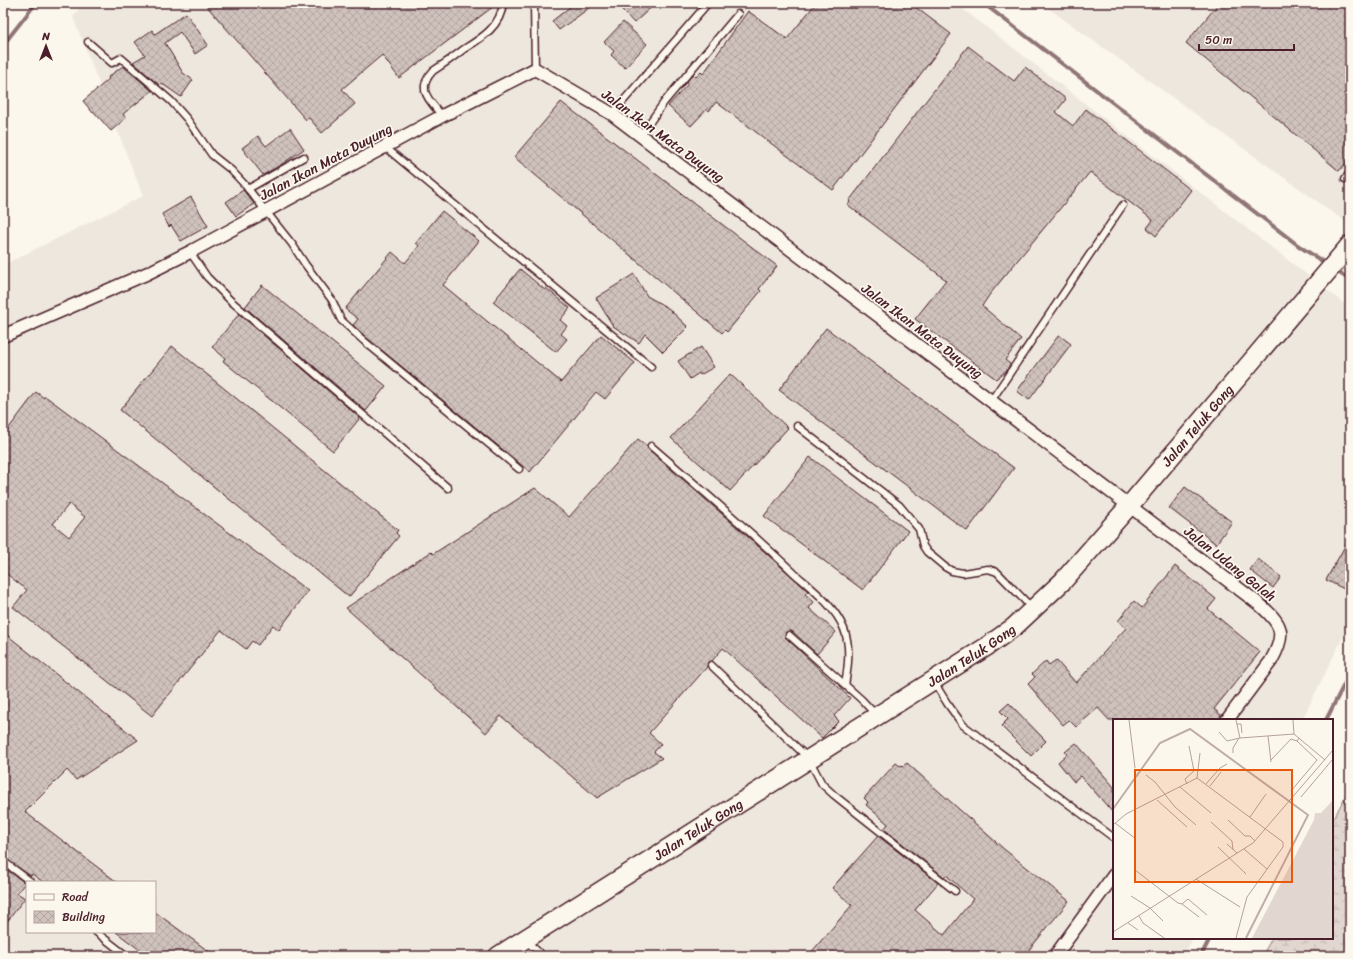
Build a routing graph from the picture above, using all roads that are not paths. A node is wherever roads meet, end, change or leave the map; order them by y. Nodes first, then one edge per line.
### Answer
1 (503, 3) edge
2 (534, 3) edge
3 (708, 3) edge
4 (738, 14) dead end
5 (88, 42) dead end
6 (535, 69) junction
7 (612, 114) junction
8 (442, 116) junction
9 (640, 136) junction
10 (385, 147) junction
11 (304, 157) dead end
12 (1350, 173) edge
13 (1345, 179) dead end
14 (248, 189) junction
15 (1123, 206) dead end
16 (265, 212) junction
17 (1349, 246) edge
18 (190, 252) junction
19 (3, 336) edge
20 (651, 367) dead end
21 (991, 401) junction
22 (797, 426) dead end
23 (651, 446) dead end
24 (519, 469) dead end
25 (448, 488) dead end
26 (1129, 506) junction
27 (1033, 609) junction
28 (789, 634) dead end
29 (711, 665) dead end
30 (933, 680) junction
31 (845, 686) junction
32 (878, 716) junction
33 (1228, 719) edge
34 (809, 759) junction
35 (1113, 837) edge
36 (3, 861) edge
37 (1111, 879) edge
38 (30, 881) edge
39 (955, 891) dead end
40 (97, 933) edge
41 (524, 939) junction
42 (127, 956) edge
43 (498, 956) edge
44 (543, 956) edge
45 (1055, 956) edge

1 - 8 lane
2 - 6 lane
3 - 7 lane
4 - 9 lane
5 - 14 lane
6 - 7 street, Jalan Ikan Mata Duyung
6 - 8 street, Jalan Ikan Mata Duyung
7 - 9 street, Jalan Ikan Mata Duyung
8 - 10 street, Jalan Ikan Mata Duyung
9 - 21 street, Jalan Ikan Mata Duyung
10 - 16 street, Jalan Ikan Mata Duyung
10 - 20 lane
11 - 14 lane
12 - 13 lane
14 - 16 lane
15 - 21 lane
16 - 18 street, Jalan Ikan Mata Duyung
16 - 24 lane
17 - 26 street, Jalan Teluk Gong
18 - 19 street, Jalan Ikan Mata Duyung
18 - 25 lane
21 - 26 street, Jalan Ikan Mata Duyung
22 - 27 lane
23 - 31 lane
26 - 27 street, Jalan Teluk Gong
26 - 33 street, Jalan Udang Galah
27 - 30 street, Jalan Teluk Gong
28 - 31 lane
29 - 34 lane
30 - 32 street, Jalan Teluk Gong
30 - 35 lane
31 - 32 lane
32 - 34 street, Jalan Teluk Gong
34 - 39 lane
34 - 41 street, Jalan Teluk Gong
36 - 38 lane
37 - 45 street
40 - 42 lane
41 - 43 street, Jalan Teluk Gong
41 - 44 lane

